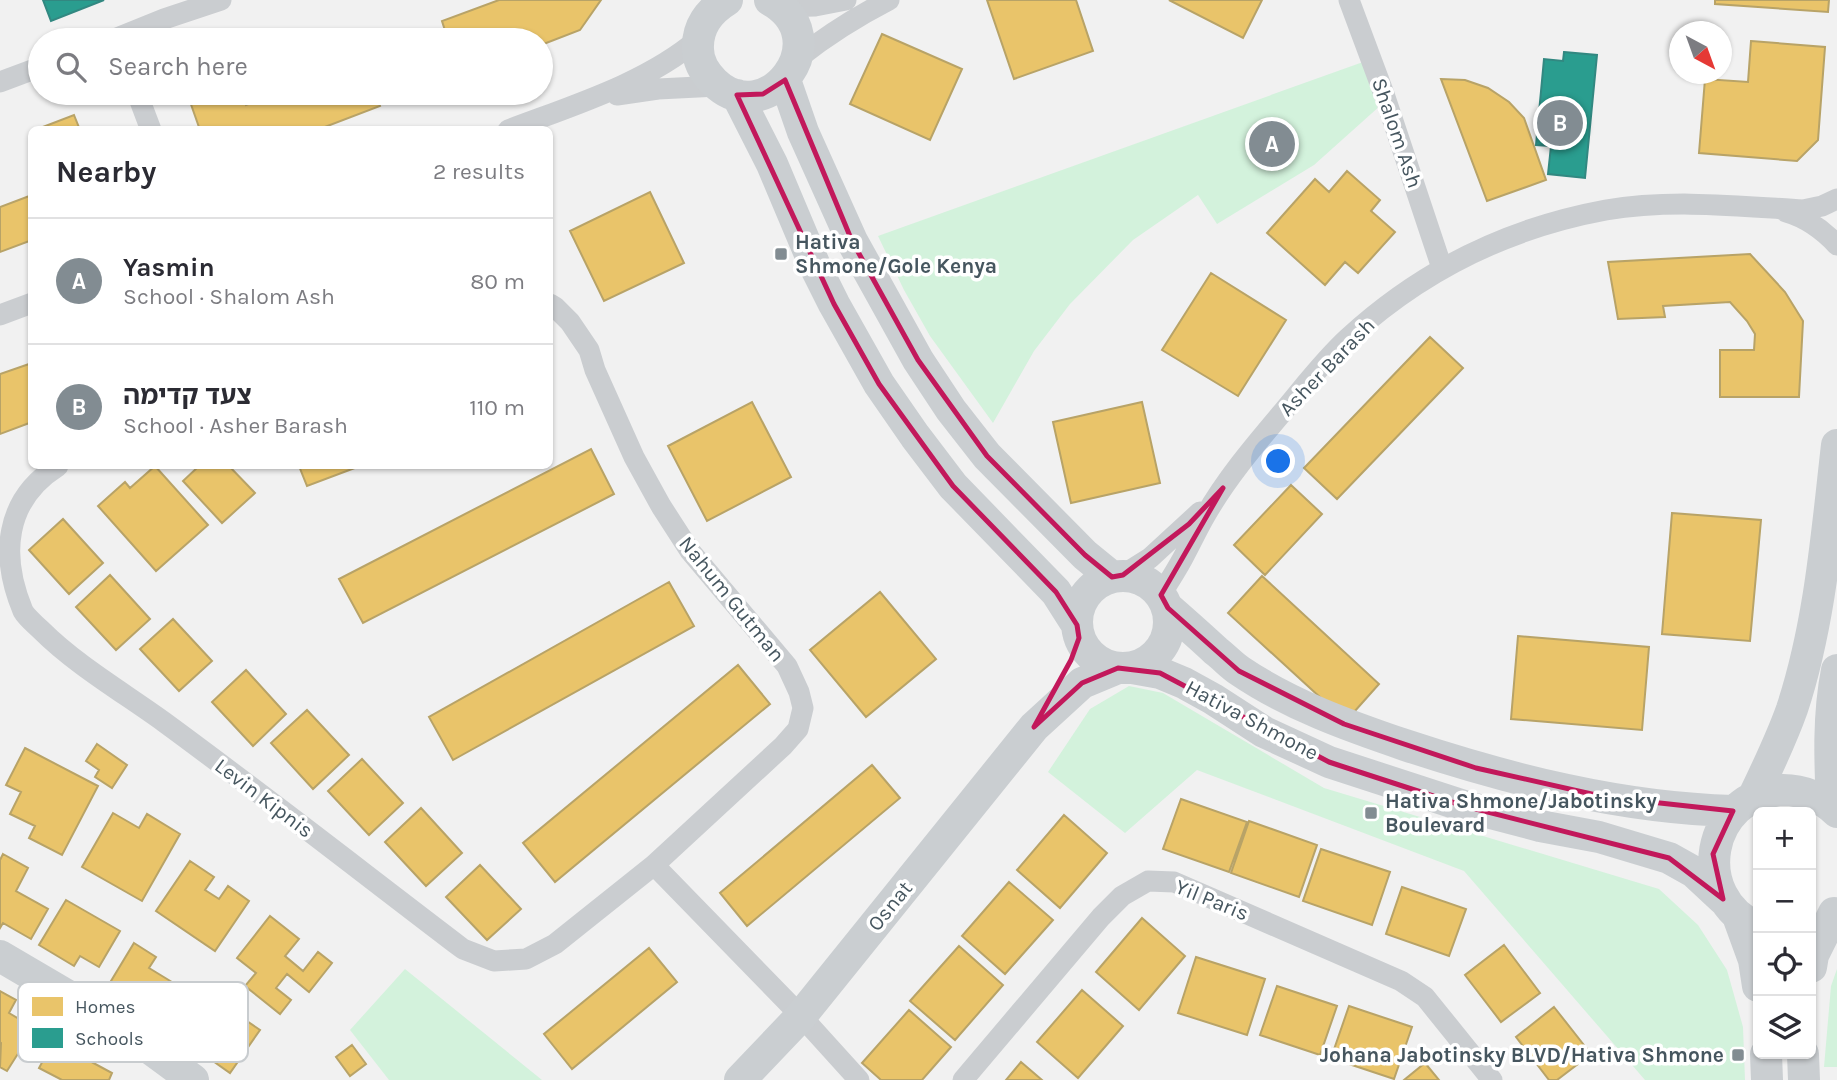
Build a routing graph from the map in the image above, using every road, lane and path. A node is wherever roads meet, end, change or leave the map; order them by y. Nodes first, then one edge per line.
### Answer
1 (221, 0) edge
2 (846, 0) edge
3 (889, 0) edge
4 (1349, 0) edge
5 (775, 3) edge
6 (711, 13) edge
7 (143, 28) edge
8 (791, 69) junction
9 (28, 72) edge
10 (0, 82) edge
11 (727, 91) junction
12 (590, 99) junction
13 (142, 105) edge
14 (150, 126) edge
15 (519, 126) edge
16 (1837, 199) edge
17 (1774, 208) junction
18 (1837, 245) edge
19 (1442, 268) junction
20 (28, 304) edge
21 (553, 306) edge
22 (0, 315) edge
23 (1837, 444) edge
24 (53, 469) edge
25 (1223, 488) junction
26 (1118, 576) junction
27 (1165, 602) junction
28 (1078, 632) junction
29 (1125, 668) junction
30 (1837, 670) edge
31 (1034, 727) junction
32 (1743, 804) junction
33 (1835, 810) edge
34 (654, 865) junction
35 (1740, 914) edge
36 (1827, 917) edge
37 (1816, 947) edge
38 (0, 956) edge
39 (1753, 957) edge
40 (44, 982) edge
41 (801, 1016) junction
42 (1766, 1059) edge
43 (1803, 1059) edge
44 (169, 1062) edge
45 (193, 1080) edge
46 (740, 1080) edge
47 (859, 1080) edge
48 (963, 1080) edge
49 (1492, 1080) edge
50 (1767, 1080) edge
51 (1804, 1080) edge

1 - 7 street
2 - 5 street
3 - 8 street
4 - 19 street, Shalom Ash
5 - 8 street
6 - 11 street
6 - 12 street
8 - 11 street
8 - 26 street
9 - 10 street
11 - 12 street
11 - 28 street
12 - 15 street
13 - 14 street
16 - 17 street, Asher Barash
17 - 18 street, Asher Barash
17 - 19 street, Asher Barash
19 - 25 street, Asher Barash
20 - 22 street
21 - 34 street, Nahum Gutman
23 - 32 street
24 - 34 street, Levin Kipnis
25 - 26 street, Asher Barash
25 - 27 street, Asher Barash
26 - 27 street
26 - 28 street
27 - 29 street
27 - 32 street, Hativa Shmone
28 - 29 street
28 - 31 street, Osnat
29 - 31 street, Osnat
29 - 35 street, Hativa Shmone
30 - 33 street
31 - 41 street, Osnat
32 - 33 street, Hativa Shmone
32 - 35 street
34 - 41 street
35 - 39 street
36 - 37 street
38 - 40 street
41 - 46 street, Osnat
41 - 47 street
42 - 50 street
43 - 51 street
44 - 45 street
48 - 49 street, Yil Paris

